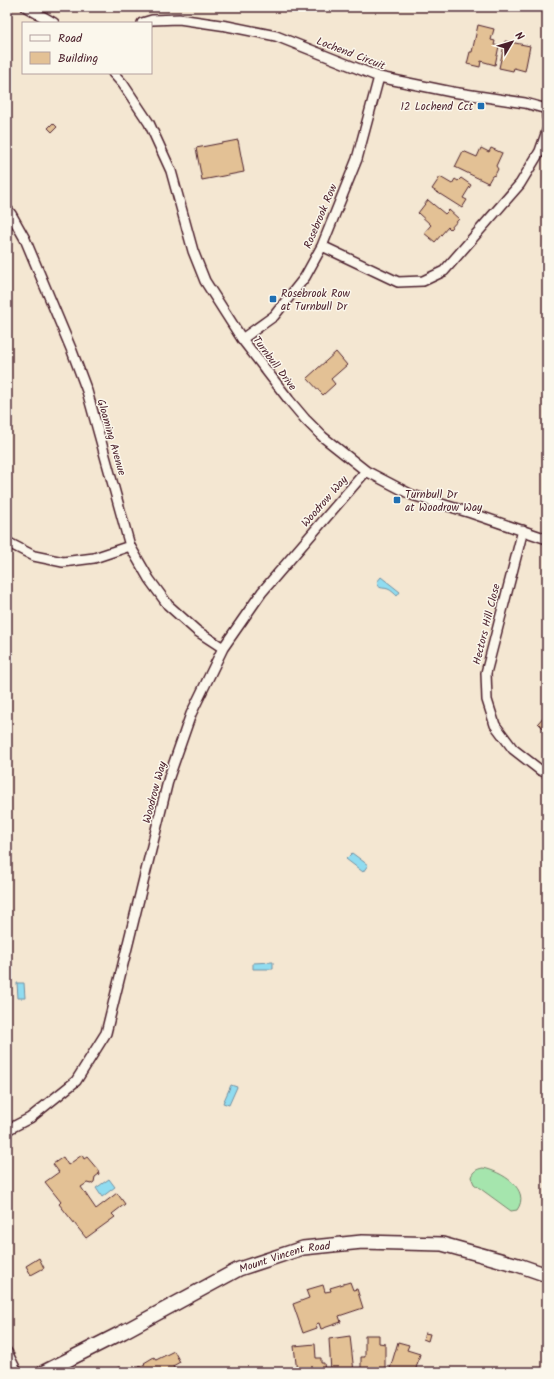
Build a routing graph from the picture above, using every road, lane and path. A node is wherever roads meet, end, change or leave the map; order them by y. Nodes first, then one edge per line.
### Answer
1 (26, 7) edge
2 (52, 22) edge
3 (145, 22) edge
4 (114, 74) edge
5 (379, 77) junction
6 (547, 117) edge
7 (547, 131) edge
8 (7, 209) edge
9 (322, 246) junction
10 (242, 339) junction
11 (366, 471) junction
12 (522, 530) junction
13 (547, 539) edge
14 (7, 542) edge
15 (130, 546) junction
16 (223, 648) junction
17 (547, 773) edge
18 (7, 1130) edge
19 (547, 1275) edge
20 (7, 1352) edge
21 (17, 1372) edge
22 (44, 1372) edge

1 - 2 street
3 - 5 street, Lochend Circuit
4 - 10 street, Turnbull Drive
5 - 6 street, Lochend Circuit
5 - 9 street, Rosebrook Row
7 - 9 street
8 - 15 street, Gloaming Avenue
9 - 10 street, Rosebrook Row
10 - 11 street, Turnbull Drive
11 - 12 street, Turnbull Drive
11 - 16 street, Woodrow Way
12 - 13 street, Turnbull Drive
12 - 17 street, Hectors Hill Close
14 - 15 street
15 - 16 street, Gloaming Avenue
16 - 18 street, Woodrow Way
19 - 22 main road, Mount Vincent Road
20 - 21 street

